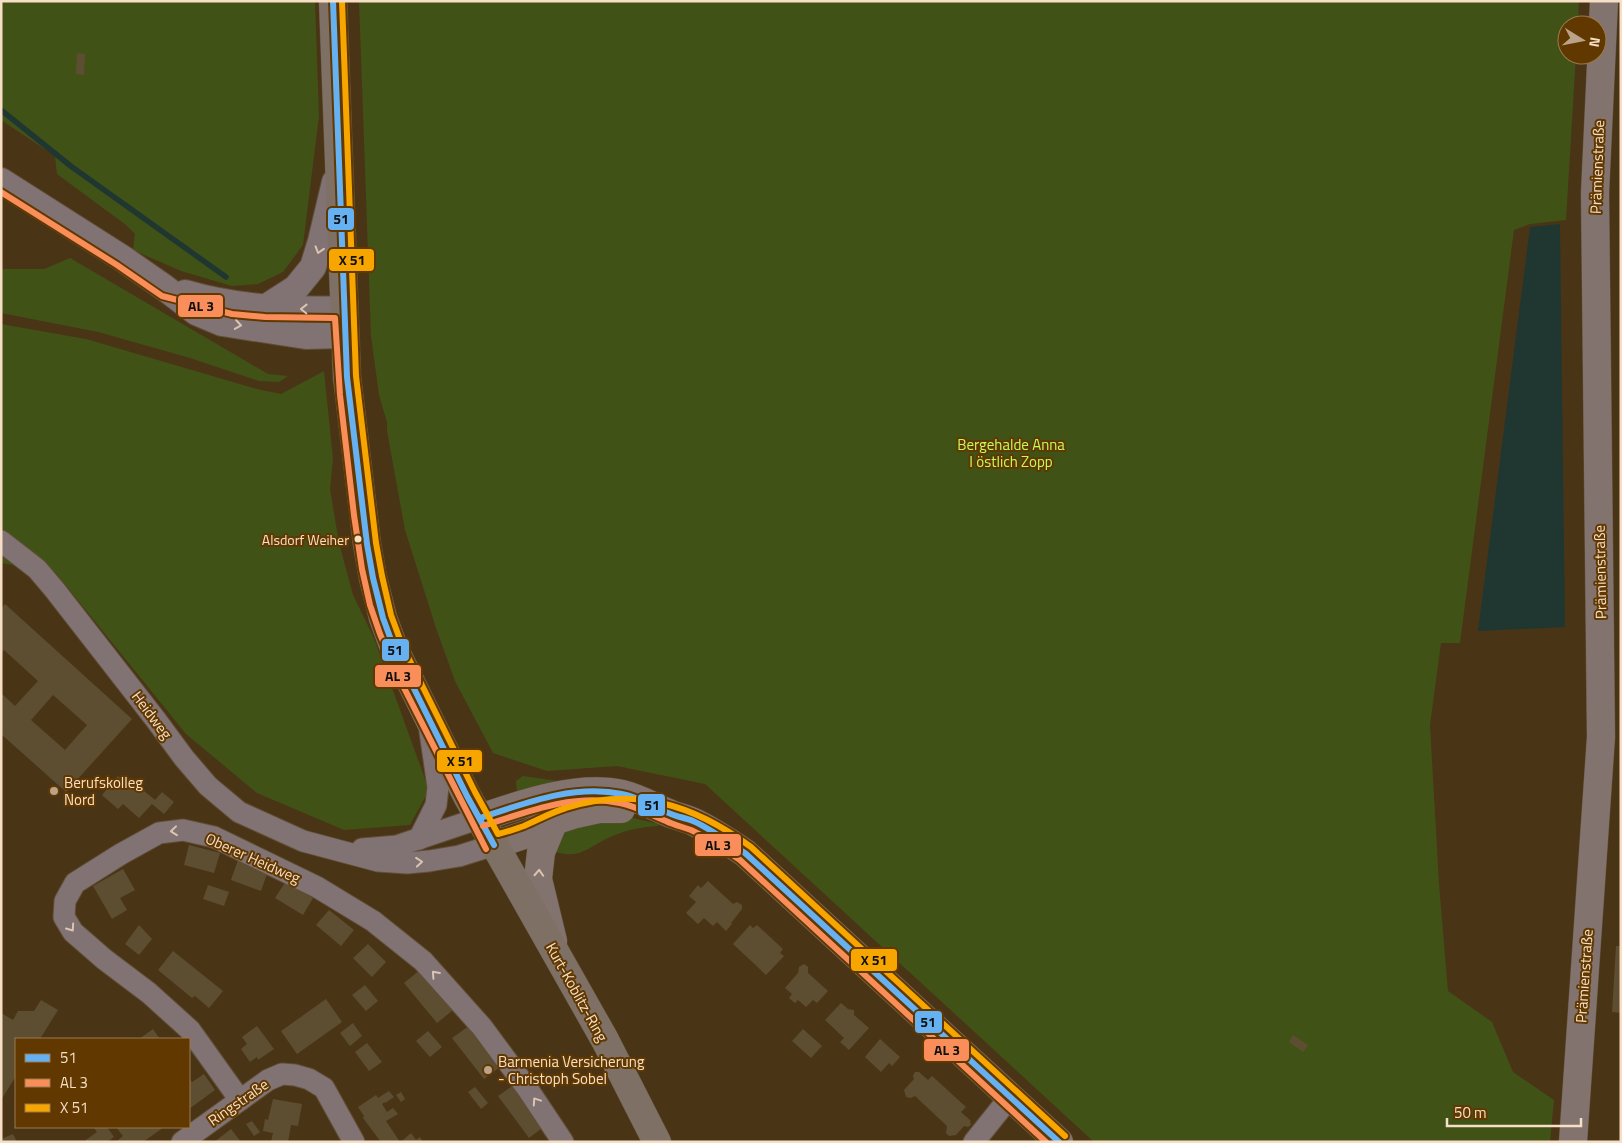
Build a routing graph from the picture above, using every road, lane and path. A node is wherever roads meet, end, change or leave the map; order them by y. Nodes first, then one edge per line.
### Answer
1 (333, 1) edge
2 (1604, 1) edge
3 (339, 169) junction
4 (1, 181) edge
5 (165, 288) junction
6 (265, 308) junction
7 (344, 322) junction
8 (1, 541) edge
9 (428, 720) junction
10 (670, 813) junction
11 (480, 818) junction
12 (554, 821) junction
13 (419, 839) junction
14 (494, 845) junction
15 (332, 850) junction
16 (556, 954) junction
17 (1010, 1097) junction
18 (240, 1100) junction
19 (182, 1142) edge
20 (354, 1142) edge
21 (563, 1142) edge
22 (656, 1142) edge
23 (974, 1142) edge
24 (1059, 1142) edge
25 (1573, 1142) edge

1 - 3 main road, Kurt-Koblitz-Ring
2 - 25 main road, Prämienstraße
3 -> 6 street
3 - 7 main road, Kurt-Koblitz-Ring
4 - 5 street
5 - 6 street
5 -> 7 street
7 -> 6 street
7 - 9 main road, Kurt-Koblitz-Ring
8 - 15 street, Heidweg
9 - 11 main road, Kurt-Koblitz-Ring
9 - 13 street
10 - 11 main road
10 - 12 main road
10 - 17 main road
11 - 13 street, Heidweg
11 - 14 main road, Kurt-Koblitz-Ring
12 - 14 main road
16 -> 12 main road
13 - 15 street, Heidweg
15 -> 14 street, Heidweg
14 - 16 main road, Kurt-Koblitz-Ring
16 - 22 main road, Kurt-Koblitz-Ring
17 - 23 street
17 - 24 main road
18 - 19 street, Ringstraße
18 - 20 street, Ringstraße
21 -> 18 street, Oberer Heidweg

